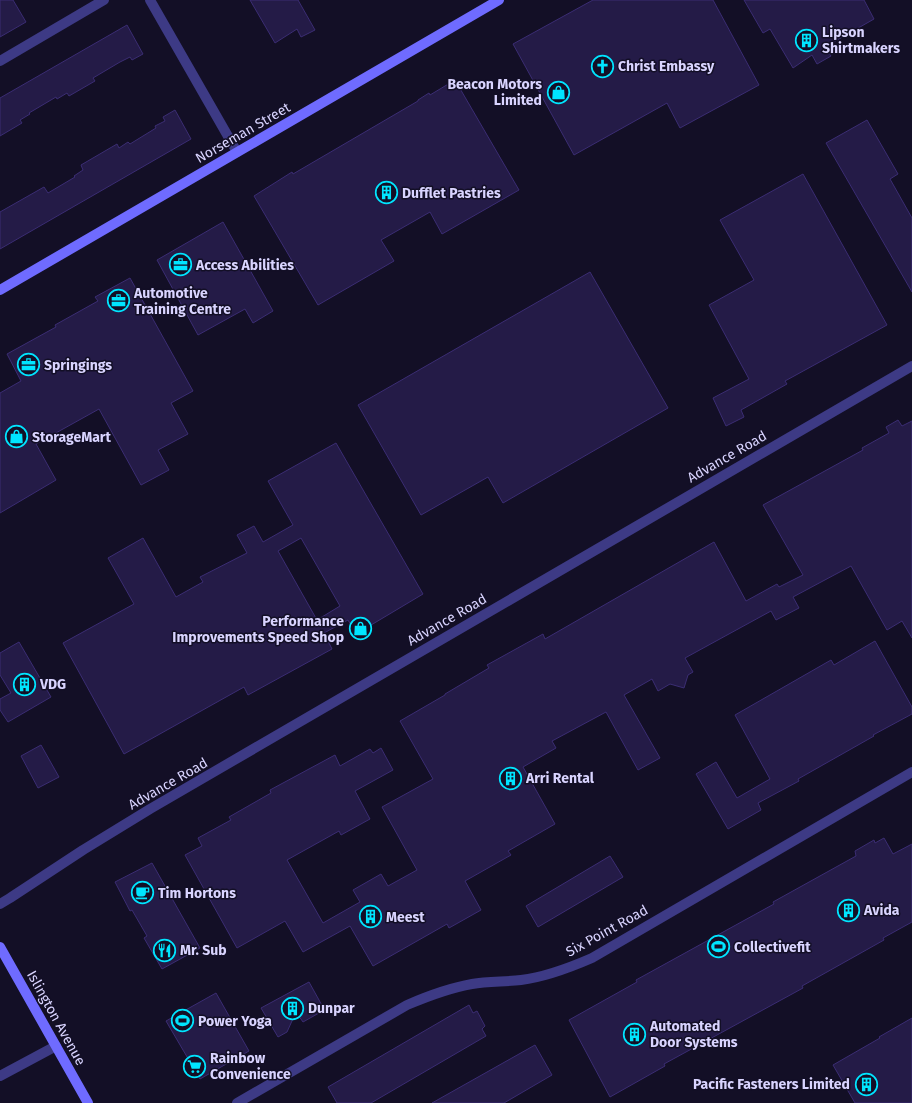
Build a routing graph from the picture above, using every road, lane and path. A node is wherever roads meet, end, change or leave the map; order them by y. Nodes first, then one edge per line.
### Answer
1 (104, 0) edge
2 (150, 0) edge
3 (499, 0) edge
4 (0, 61) edge
5 (238, 152) junction
6 (0, 290) edge
7 (912, 366) edge
8 (912, 772) edge
9 (0, 904) edge
10 (0, 947) edge
11 (56, 1046) junction
12 (0, 1076) edge
13 (88, 1103) edge
14 (237, 1103) edge

1 - 4 street
2 - 5 street
3 - 5 street, Norseman Street
5 - 6 street, Norseman Street
7 - 9 street, Advance Road
8 - 14 street, Six Point Road
10 - 11 street, Islington Avenue
11 - 12 street
11 - 13 street, Islington Avenue

